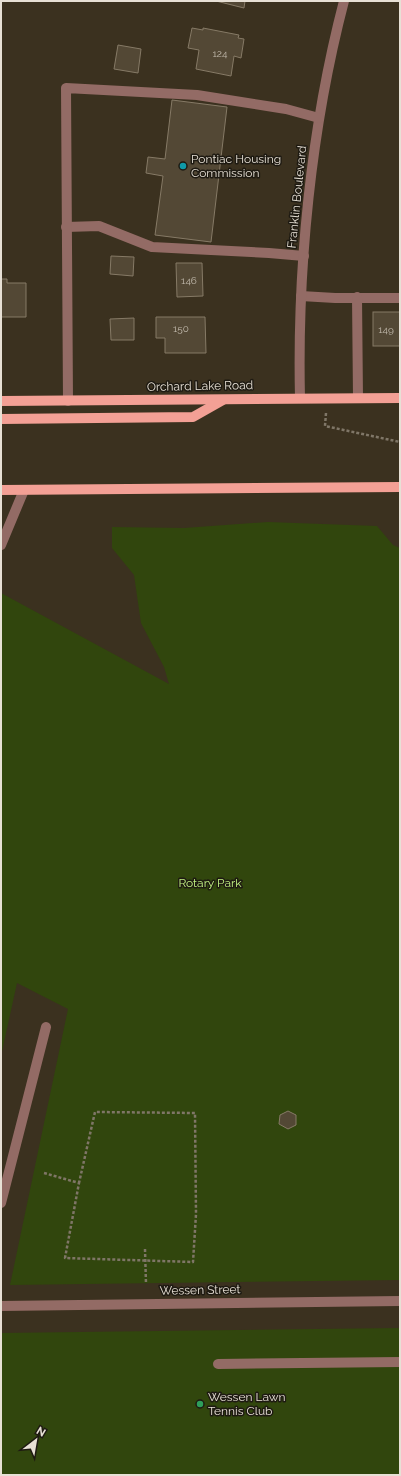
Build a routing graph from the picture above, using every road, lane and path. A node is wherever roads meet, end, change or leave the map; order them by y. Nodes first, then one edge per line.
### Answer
1 (344, 1) edge
2 (319, 118) junction
3 (66, 226) junction
4 (304, 256) junction
5 (302, 296) junction
6 (357, 297) junction
7 (400, 298) edge
8 (300, 398) junction
9 (358, 398) junction
10 (400, 398) edge
11 (225, 399) junction
12 (1, 401) edge
13 (68, 401) junction
14 (326, 412) dead end
15 (1, 419) edge
16 (400, 442) edge
17 (400, 487) edge
18 (1, 490) edge
19 (24, 490) junction
20 (1, 545) edge
21 (46, 1027) dead end
22 (44, 1173) dead end
23 (79, 1183) junction
24 (1, 1203) edge
25 (145, 1249) dead end
26 (146, 1260) junction
27 (146, 1284) dead end
28 (400, 1301) edge
29 (1, 1306) edge
30 (400, 1362) edge
31 (218, 1364) dead end

1 - 2 street, Franklin Boulevard
2 - 3 street
2 - 4 street, Franklin Boulevard
3 - 4 street
3 - 13 street
4 - 5 street, Franklin Boulevard
5 - 6 street
5 - 8 street, Franklin Boulevard
6 - 7 street
6 - 9 street
8 - 9 main road, Orchard Lake Road
8 - 11 main road, Orchard Lake Road
9 - 10 main road, Orchard Lake Road
11 - 13 main road, Orchard Lake Road
11 - 15 main road
12 - 13 main road, Orchard Lake Road
14 - 16 path
17 - 19 main road
18 - 19 main road
19 - 20 street
21 - 24 street
22 - 23 path
23 - 26 path
23 - 26 path
25 - 26 path
26 - 27 path
28 - 29 street, Wessen Street
30 - 31 street

